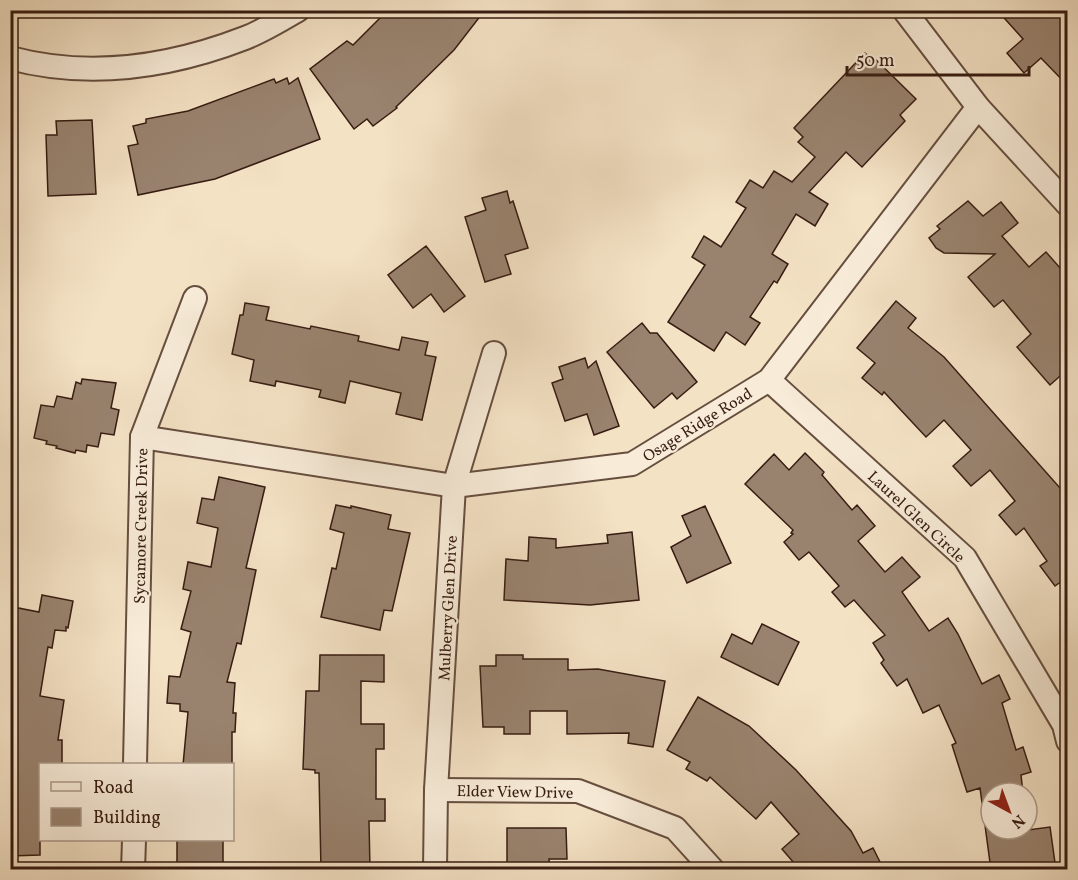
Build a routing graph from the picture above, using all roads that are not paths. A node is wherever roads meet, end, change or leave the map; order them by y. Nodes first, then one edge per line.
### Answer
1 (298, 10) edge
2 (904, 10) edge
3 (10, 58) edge
4 (978, 107) junction
5 (1068, 205) edge
6 (195, 298) dead end
7 (494, 353) dead end
8 (769, 380) junction
9 (142, 436) junction
10 (454, 486) junction
11 (1068, 741) edge
12 (135, 763) edge
13 (436, 790) junction
14 (134, 841) edge
15 (133, 870) edge
16 (435, 870) edge
17 (713, 870) edge

1 - 3 street
2 - 4 street
4 - 5 street
4 - 8 street, Osage Ridge Road
6 - 9 street, Sycamore Creek Drive
7 - 10 street, Mulberry Glen Drive
8 - 10 street, Osage Ridge Road
8 - 11 street, Laurel Glen Circle
9 - 10 street, Osage Ridge Road
9 - 12 street, Sycamore Creek Drive
10 - 13 street, Mulberry Glen Drive
13 - 16 street, Mulberry Glen Drive
13 - 17 street, Elder View Drive
14 - 15 street

